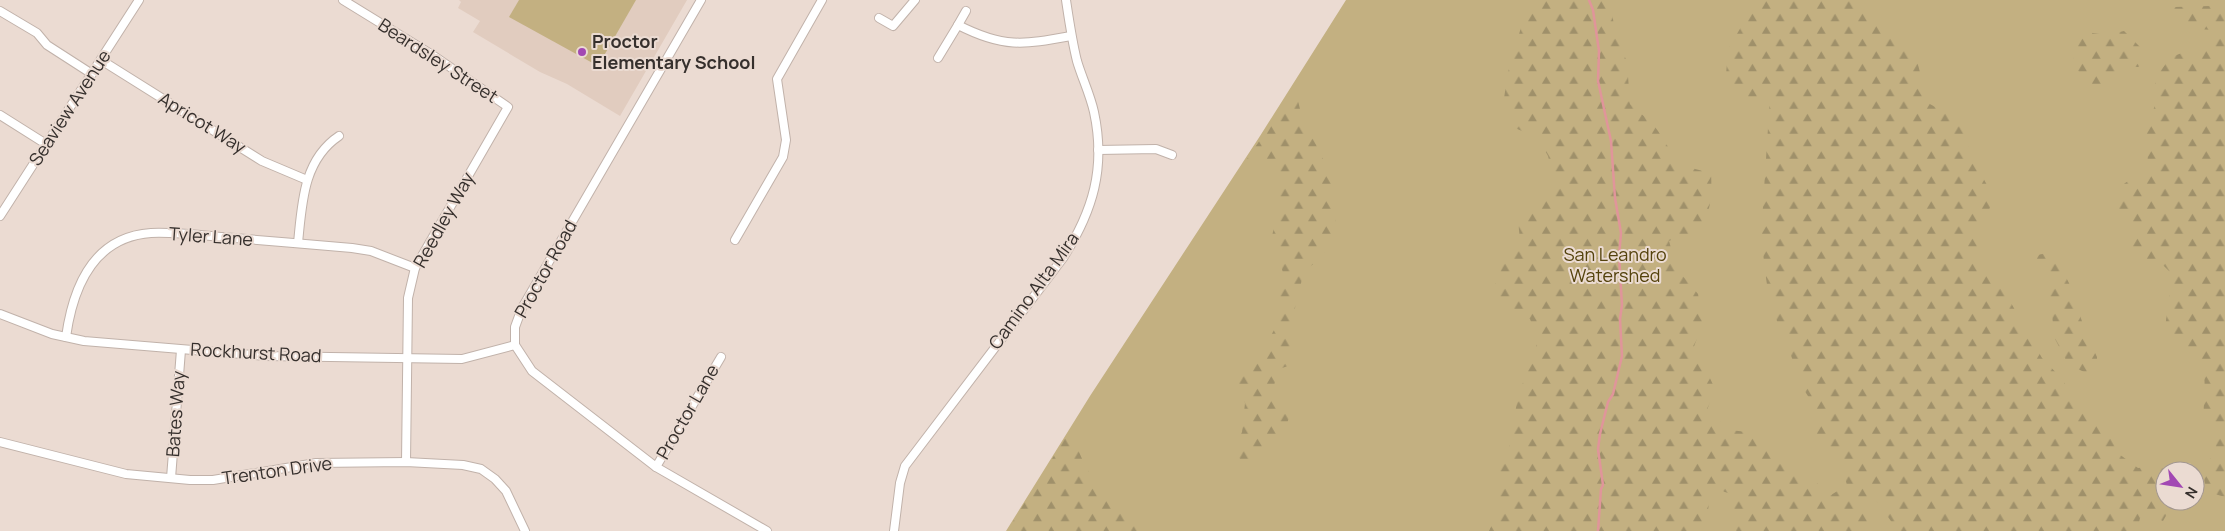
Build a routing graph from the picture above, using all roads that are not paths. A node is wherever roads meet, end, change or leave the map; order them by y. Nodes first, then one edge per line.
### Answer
1 (139, 0) edge
2 (343, 0) edge
3 (701, 0) edge
4 (822, 0) edge
5 (915, 0) edge
6 (1066, 0) edge
7 (0, 11) edge
8 (966, 11) dead end
9 (879, 18) dead end
10 (958, 25) junction
11 (1071, 36) junction
12 (938, 58) dead end
13 (101, 60) junction
14 (92, 74) junction
15 (508, 107) joint
16 (0, 114) edge
17 (339, 136) dead end
18 (46, 144) junction
19 (1098, 150) junction
20 (1172, 155) dead end
21 (307, 180) junction
22 (0, 216) edge
23 (735, 240) dead end
24 (298, 244) junction
25 (415, 268) junction
26 (0, 314) edge
27 (66, 338) junction
28 (516, 345) junction
29 (181, 350) junction
30 (721, 357) dead end
31 (406, 358) junction
32 (0, 442) edge
33 (406, 462) junction
34 (656, 467) junction
35 (171, 478) junction
36 (754, 528) edge
37 (525, 531) edge
38 (767, 531) edge
39 (894, 531) edge

1 - 13 street, Seaview Avenue
2 - 15 street, Beardsley Street
3 - 28 street, Proctor Road
4 - 23 street
5 - 9 street
6 - 11 street, Camino Alta Mira
7 - 14 street
8 - 10 street
10 - 11 street
10 - 12 street
11 - 19 street, Camino Alta Mira
13 - 14 street, Seaview Avenue
13 - 21 street, Apricot Way
14 - 18 street, Seaview Avenue
15 - 25 street, Reedley Way
16 - 18 street
17 - 21 street
18 - 22 street, Seaview Avenue
19 - 20 street
19 - 39 street, Camino Alta Mira
21 - 24 street
24 - 25 street, Tyler Lane
24 - 27 street, Tyler Lane
25 - 31 street, Reedley Way
26 - 27 street, Rockhurst Road
27 - 29 street, Rockhurst Road
28 - 31 street, Rockhurst Road
28 - 34 street
29 - 31 street, Rockhurst Road
29 - 35 street, Bates Way
30 - 34 street, Proctor Lane
31 - 33 street, Reedley Way
32 - 35 street, Trenton Drive
33 - 35 street, Trenton Drive
33 - 37 street, Trenton Drive
34 - 36 street
36 - 38 street

